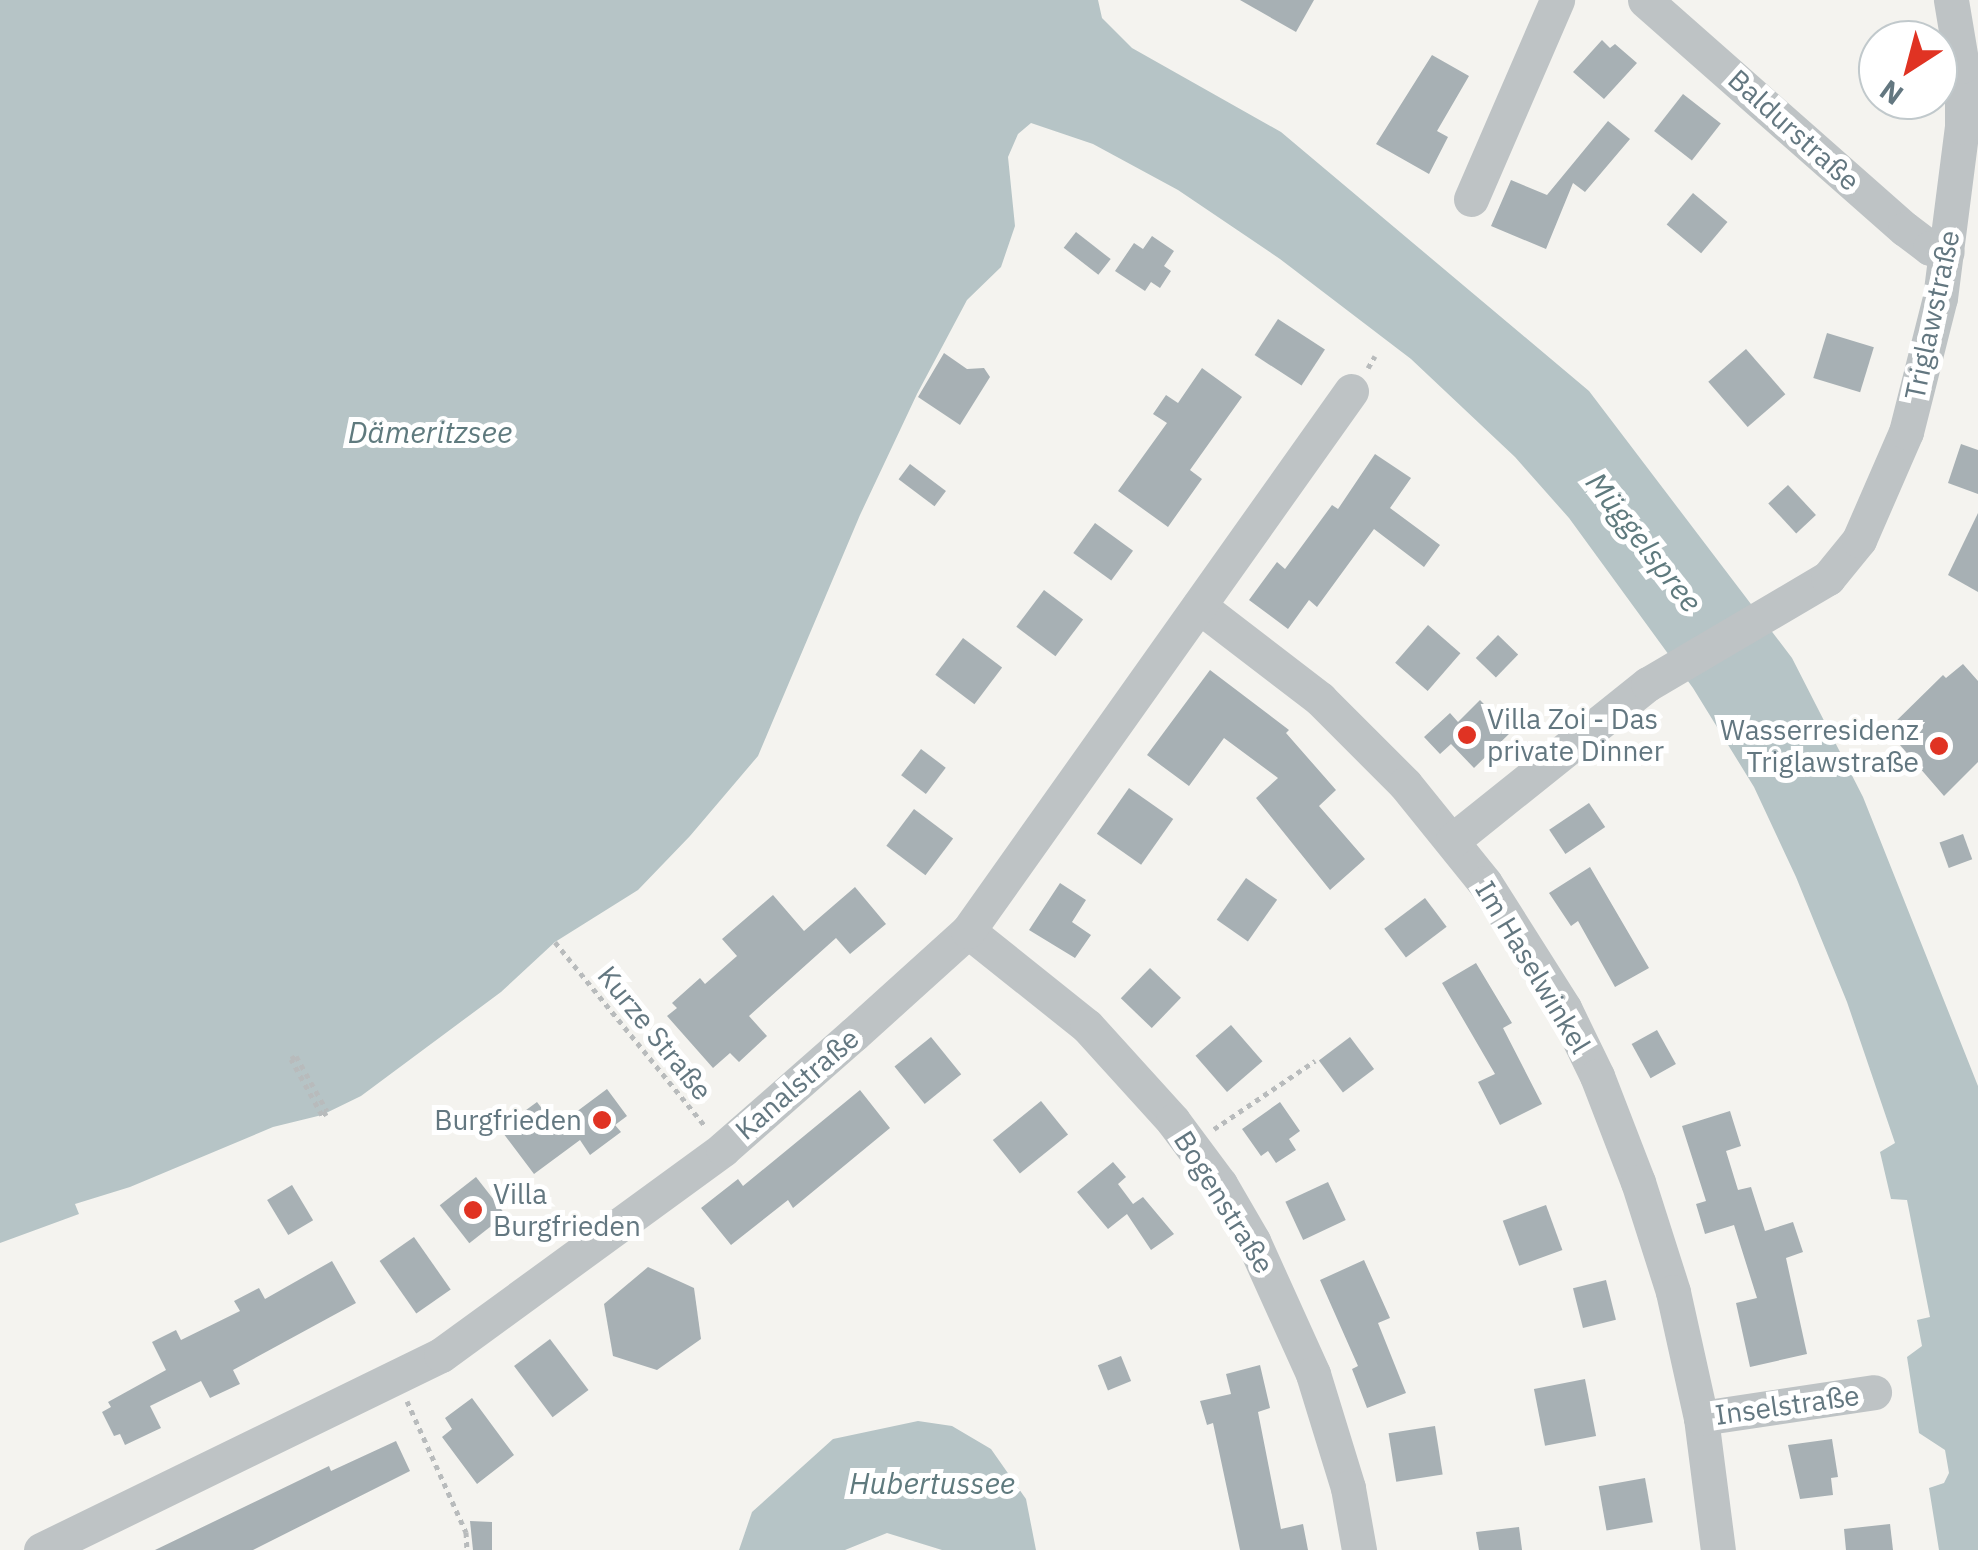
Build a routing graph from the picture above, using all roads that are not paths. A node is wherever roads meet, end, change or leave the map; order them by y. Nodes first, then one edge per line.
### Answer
1 (1556, 0) edge
2 (1645, 0) edge
3 (1951, 0) edge
4 (1471, 199) dead end
5 (1947, 252) junction
6 (1351, 391) dead end
7 (1199, 606) junction
8 (1453, 840) junction
9 (968, 931) junction
10 (1874, 1392) dead end
11 (1701, 1418) junction
12 (41, 1550) edge
13 (1360, 1550) edge
14 (1718, 1550) edge

1 - 4 street
2 - 5 street, Baldurstraße
3 - 5 street, Triglawstraße
5 - 8 street, Triglawstraße
6 - 7 street, Kanalstraße
7 - 8 street, Im Haselwinkel
7 - 9 street, Kanalstraße
8 - 11 street, Im Haselwinkel
9 - 12 street, Kanalstraße
9 - 13 street, Bogenstraße
10 - 11 street, Inselstraße
11 - 14 street, Im Haselwinkel

